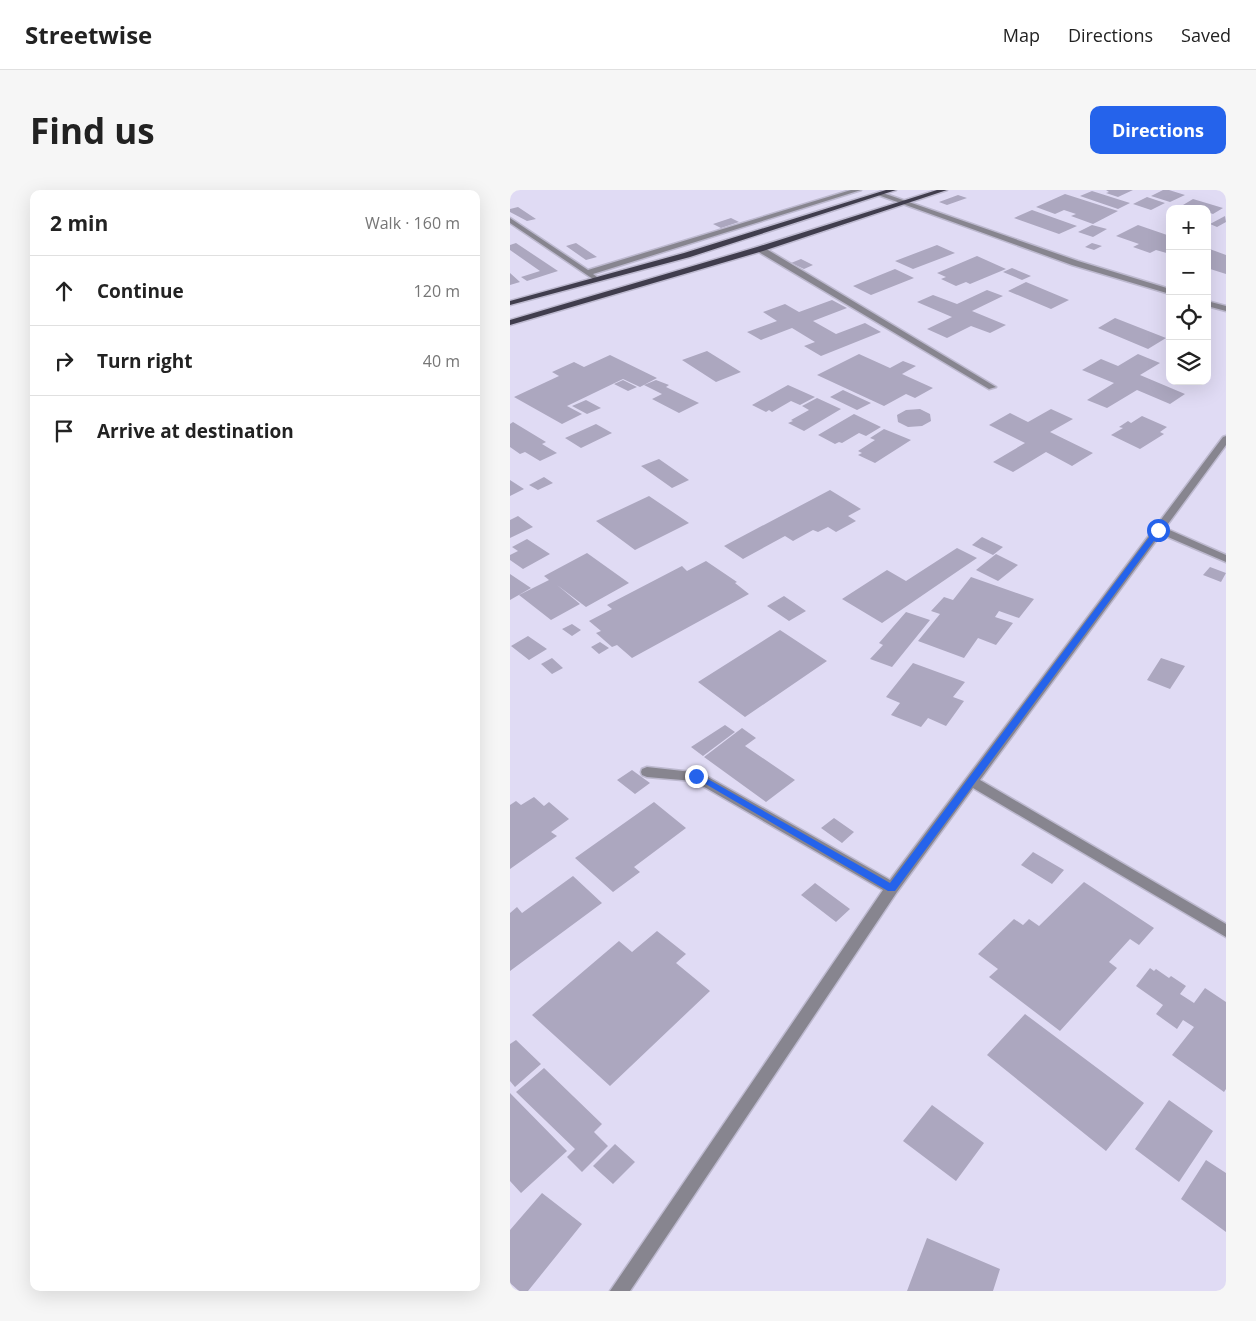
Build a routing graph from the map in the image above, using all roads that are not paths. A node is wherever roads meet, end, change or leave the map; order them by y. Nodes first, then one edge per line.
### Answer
1 (858, 190) edge
2 (893, 190) edge
3 (944, 190) edge
4 (880, 194) junction
5 (904, 204) junction
6 (510, 220) edge
7 (760, 249) junction
8 (588, 273) junction
9 (598, 279) junction
10 (1166, 291) edge
11 (510, 303) edge
12 (1211, 305) edge
13 (1226, 309) edge
14 (510, 323) edge
15 (992, 387) dead end
16 (1226, 439) edge
17 (1158, 530) junction
18 (1226, 559) edge
19 (647, 772) dead end
20 (971, 781) junction
21 (892, 888) junction
22 (1226, 931) edge
23 (619, 1291) edge

1 - 8 street
2 - 4 main road
3 - 5 main road
4 - 5 street
4 - 9 main road
5 - 7 main road
5 - 10 street
6 - 8 street
7 - 14 main road
7 - 15 street
8 - 9 street
9 - 11 main road
12 - 13 street
16 - 17 street
17 - 18 street
17 - 20 street
19 - 21 street
20 - 21 street
20 - 22 street
21 - 23 street

